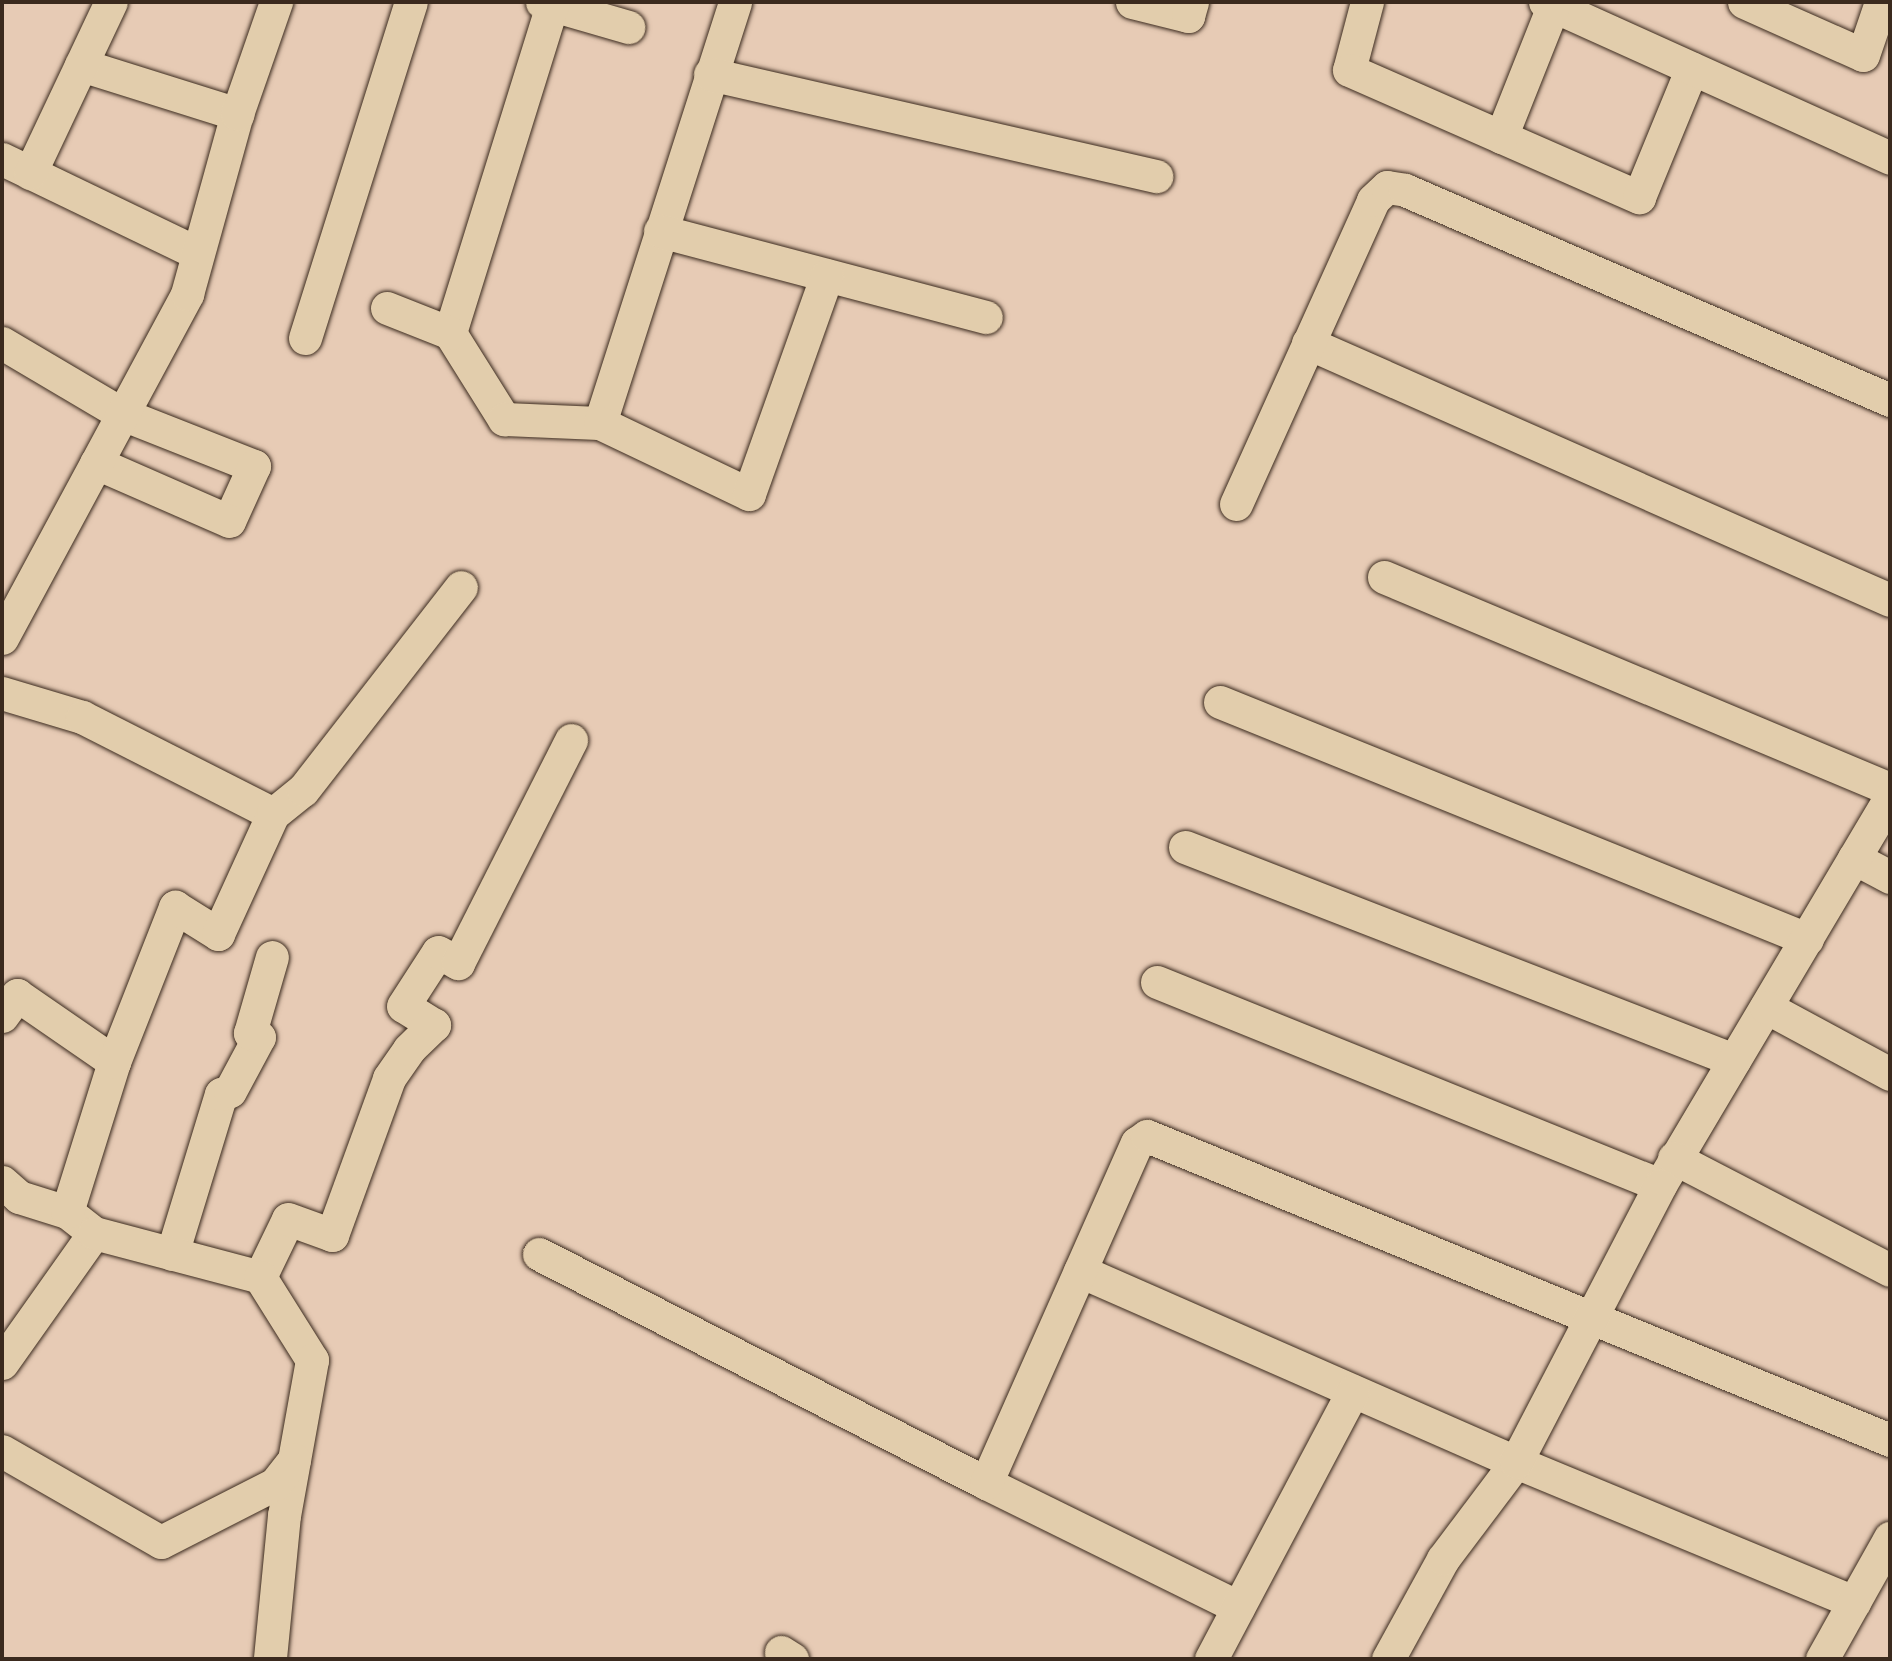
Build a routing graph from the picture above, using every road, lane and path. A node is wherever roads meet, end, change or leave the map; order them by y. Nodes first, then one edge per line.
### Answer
1 (111, 2) edge
2 (276, 2) edge
3 (411, 2) edge
4 (735, 2) edge
5 (1132, 2) edge
6 (1192, 2) edge
7 (1367, 2) edge
8 (1744, 2) edge
9 (1881, 2) edge
10 (549, 3) edge
11 (1549, 4) edge
12 (628, 27) dead end
13 (81, 65) junction
14 (1692, 68) junction
15 (710, 74) junction
16 (237, 114) junction
17 (1501, 137) junction
18 (1890, 158) edge
19 (16, 166) edge
20 (1157, 176) dead end
21 (660, 231) junction
22 (197, 253) junction
23 (827, 275) junction
24 (387, 308) dead end
25 (986, 317) dead end
26 (450, 333) junction
27 (305, 338) dead end
28 (2, 343) edge
29 (1308, 343) junction
30 (1890, 400) edge
31 (122, 414) junction
32 (600, 423) junction
33 (96, 463) junction
34 (1236, 504) dead end
35 (1384, 577) dead end
36 (461, 587) dead end
37 (1890, 600) edge
38 (2, 638) edge
39 (2, 693) edge
40 (1220, 702) dead end
41 (571, 740) dead end
42 (1890, 789) edge
43 (1890, 798) edge
44 (273, 814) junction
45 (1185, 847) dead end
46 (1854, 858) junction
47 (1890, 877) edge
48 (1807, 939) junction
49 (272, 957) dead end
50 (1157, 982) dead end
51 (1766, 1007) junction
52 (2, 1016) edge
53 (1734, 1060) junction
54 (114, 1062) junction
55 (1890, 1074) edge
56 (1667, 1172) junction
57 (2, 1182) edge
58 (67, 1212) junction
59 (94, 1233) junction
60 (172, 1254) junction
61 (539, 1254) dead end
62 (1890, 1270) edge
63 (1080, 1271) junction
64 (260, 1277) junction
65 (1592, 1317) junction
66 (2, 1363) edge
67 (1353, 1391) junction
68 (1890, 1440) edge
69 (2, 1451) edge
70 (294, 1460) junction
71 (1516, 1462) junction
72 (986, 1483) junction
73 (1890, 1538) edge
74 (1854, 1602) junction
75 (1238, 1607) junction
76 (270, 1659) edge
77 (1211, 1659) edge
78 (1388, 1659) edge
79 (1822, 1659) edge

1 - 13 street
2 - 16 street
3 - 27 street
4 - 15 street
5 - 6 street
7 - 17 street
8 - 9 street
10 - 12 street
10 - 26 street
11 - 14 street
11 - 17 street
13 - 16 street
13 - 19 street
14 - 17 street
14 - 18 street
15 - 20 street
15 - 21 street
16 - 22 street
19 - 22 street
21 - 23 street
21 - 32 street
22 - 31 street
23 - 25 street
23 - 32 street
24 - 26 street
26 - 32 street
28 - 31 street
29 - 30 street
29 - 34 street
29 - 37 street
31 - 33 street
31 - 33 street
33 - 38 street
35 - 42 street
36 - 44 street
39 - 44 street
40 - 48 street
41 - 64 street
43 - 46 street
44 - 54 street
45 - 53 street
46 - 47 street
46 - 48 street
48 - 51 street
49 - 60 street
50 - 56 street
51 - 53 street
51 - 55 street
52 - 54 street
53 - 56 street
54 - 58 street
56 - 62 street
56 - 65 street
57 - 58 street
58 - 59 street
59 - 60 street
59 - 66 street
60 - 64 street
61 - 72 street
63 - 65 street
63 - 67 street
63 - 72 street
64 - 70 street
65 - 68 street
65 - 71 street
67 - 71 street
67 - 75 street
69 - 70 street
70 - 76 street
71 - 74 street
71 - 78 street
72 - 75 street
73 - 74 street
74 - 79 street
75 - 77 street

